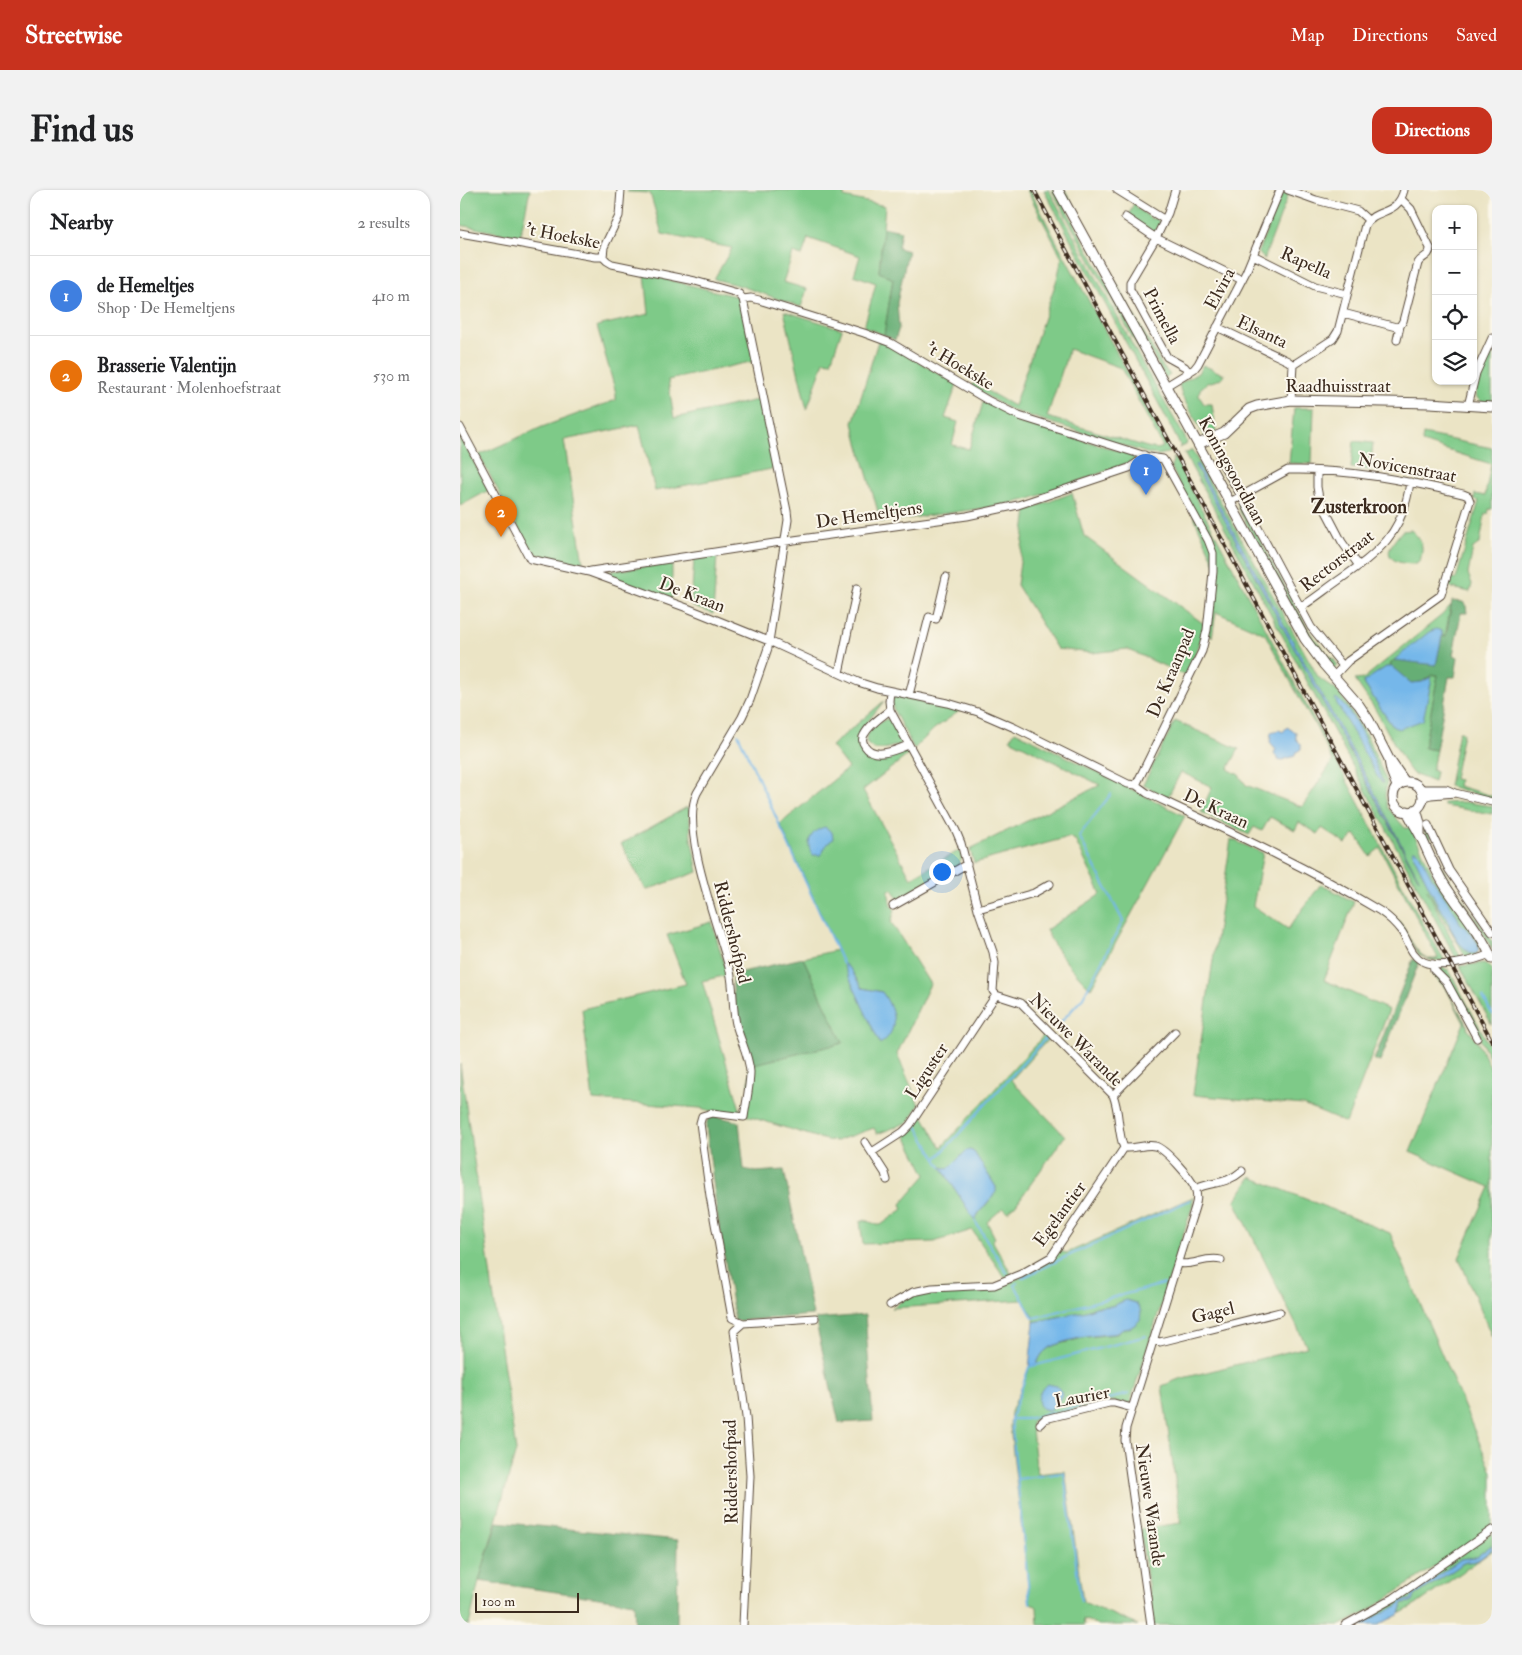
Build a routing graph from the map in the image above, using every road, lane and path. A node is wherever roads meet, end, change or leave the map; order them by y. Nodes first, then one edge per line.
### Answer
1 (621, 190) edge
2 (1058, 190) edge
3 (1118, 190) edge
4 (1174, 190) edge
5 (1280, 190) edge
6 (1288, 190) edge
7 (1404, 190) edge
8 (1402, 200) junction
9 (1125, 217) dead end
10 (1165, 220) junction
11 (1368, 220) junction
12 (460, 233) edge
13 (1156, 238) junction
14 (1253, 255) junction
15 (603, 257) junction
16 (1242, 280) junction
17 (1347, 294) junction
18 (743, 299) junction
19 (1343, 313) junction
20 (1400, 326) junction
21 (1217, 327) junction
22 (1492, 338) edge
23 (1397, 340) dead end
24 (1293, 365) junction
25 (1188, 373) junction
26 (1166, 386) junction
27 (1292, 400) junction
28 (1468, 406) junction
29 (1492, 407) edge
30 (460, 427) edge
31 (1198, 444) junction
32 (1144, 455) junction
33 (1219, 458) dead end
34 (1162, 459) joint
35 (1317, 471) junction
36 (1410, 482) junction
37 (1241, 496) junction
38 (1230, 502) junction
39 (785, 542) junction
40 (1360, 566) junction
41 (589, 572) junction
42 (946, 577) dead end
43 (857, 588) dead end
44 (1301, 607) junction
45 (769, 641) junction
46 (1343, 666) junction
47 (839, 673) junction
48 (1334, 676) junction
49 (890, 691) junction
50 (909, 695) junction
51 (890, 710) junction
52 (908, 744) junction
53 (1401, 784) junction
54 (1136, 785) junction
55 (1422, 793) junction
56 (1492, 802) edge
57 (1416, 809) junction
58 (1407, 811) junction
59 (1428, 825) dead end
60 (1420, 834) junction
61 (967, 864) junction
62 (1050, 884) dead end
63 (893, 906) dead end
64 (978, 909) junction
65 (1491, 930) edge
66 (1491, 956) edge
67 (1433, 964) junction
68 (996, 995) junction
69 (1175, 1032) dead end
70 (1477, 1038) dead end
71 (1113, 1095) junction
72 (865, 1142) dead end
73 (1124, 1148) junction
74 (872, 1152) junction
75 (1242, 1171) dead end
76 (887, 1180) dead end
77 (1196, 1189) junction
78 (1221, 1260) dead end
79 (1178, 1263) junction
80 (890, 1304) dead end
81 (1280, 1312) dead end
82 (815, 1318) dead end
83 (743, 1323) junction
84 (1154, 1340) junction
85 (1132, 1408) junction
86 (1040, 1424) dead end
87 (1492, 1530) edge
88 (743, 1625) edge
89 (1151, 1625) edge
90 (1345, 1625) edge

1 - 15 street
2 - 26 street, Koningsoordlaan
3 - 10 street
4 - 10 street
5 - 14 street, Elvira
6 - 11 street
7 - 8 street
8 - 11 street
8 - 20 street
9 - 13 street
10 - 13 street
11 - 17 street
12 - 15 street, 't Hoekske
13 - 16 street
13 - 25 street, Primella
14 - 16 street, Elvira
14 - 17 street, Rapella
15 - 18 street, 't Hoekske
16 - 21 street, Elvira
17 - 19 street
18 - 32 street, 't Hoekske
18 - 39 street
19 - 20 street
19 - 24 street
20 - 23 street
21 - 24 street, Elsanta
21 - 25 street, Elvira
22 - 28 street
24 - 27 street
25 - 26 street, Elvira
26 - 31 street, Koningsoordlaan
27 - 28 street, Raadhuisstraat
27 - 31 street, Raadhuisstraat
28 - 29 street, Raadhuisstraat
30 - 41 street, De Kraan
31 - 38 street, Koningsoordlaan
32 - 34 street, 't Hoekske
32 - 39 street, De Hemeltjens
33 - 37 street, Koningsoordlaan
34 - 54 street, De Kraanpad
35 - 36 street, Novicenstraat
35 - 37 street, Novicenstraat
35 - 40 street
36 - 40 street, Rectorstraat
36 - 46 street, Novicenstraat
37 - 38 street, Novicenstraat
37 - 44 street, Koningsoordlaan
38 - 48 street, Koningsoordlaan
39 - 41 street, De Hemeltjens
39 - 45 street, Riddershofpad
40 - 44 street, Rectorstraat
41 - 45 street, De Kraan
42 - 50 street
43 - 47 street
44 - 46 street, Koningsoordlaan
45 - 47 street, De Kraan
45 - 83 street, Riddershofpad
46 - 48 street, Novicenstraat
47 - 49 street, De Kraan
48 - 53 street, Koningsoordlaan
49 - 50 street, De Kraan
49 - 51 street
50 - 54 street, De Kraan
51 - 52 street
51 - 52 street
52 - 61 street
53 - 55 street
53 - 58 street
54 - 67 street, De Kraan
55 - 56 street
55 - 57 street
57 - 58 street
57 - 60 street
58 - 60 street
59 - 65 street
60 - 66 street
61 - 63 street
61 - 64 street
62 - 64 street
64 - 68 street
66 - 67 street
67 - 70 street
68 - 71 street, Nieuwe Warande
68 - 74 street, Liguster
69 - 71 street
71 - 73 street, Nieuwe Warande
72 - 74 street
73 - 77 street
73 - 80 street, Egelantier
74 - 76 street
75 - 77 street
77 - 79 street, Nieuwe Warande
78 - 79 street
79 - 84 street, Nieuwe Warande
81 - 84 street, Gagel
82 - 83 street
83 - 88 street, Riddershofpad
84 - 85 street, Nieuwe Warande
85 - 86 street, Laurier
85 - 89 street, Nieuwe Warande
87 - 90 street

